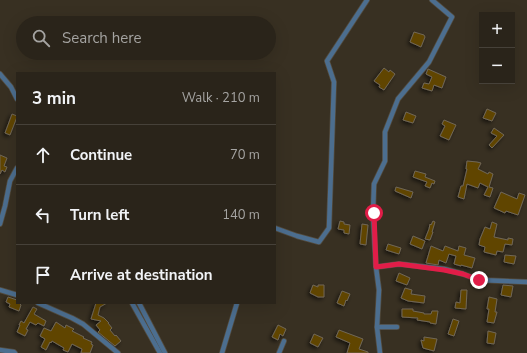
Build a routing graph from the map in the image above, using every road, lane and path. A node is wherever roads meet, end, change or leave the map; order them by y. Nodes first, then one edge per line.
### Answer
1 (367, 0) edge
2 (432, 0) edge
3 (0, 74) edge
4 (16, 97) edge
5 (16, 170) edge
6 (0, 224) edge
7 (276, 228) edge
8 (376, 267) junction
9 (527, 282) edge
10 (0, 290) edge
11 (16, 295) edge
12 (40, 304) edge
13 (133, 304) edge
14 (140, 304) edge
15 (236, 304) edge
16 (377, 327) junction
17 (397, 328) dead end
18 (284, 341) dead end
19 (0, 350) edge
20 (15, 353) edge
21 (118, 353) edge
22 (160, 353) edge
23 (165, 353) edge
24 (222, 353) edge
25 (278, 353) edge
26 (380, 353) edge

1 - 7 street
2 - 8 street
3 - 4 street
5 - 6 street
8 - 9 street
8 - 16 street
10 - 11 street
12 - 21 street
13 - 22 street
14 - 23 street
15 - 24 street
16 - 17 street
16 - 26 street
18 - 25 street
19 - 20 street

